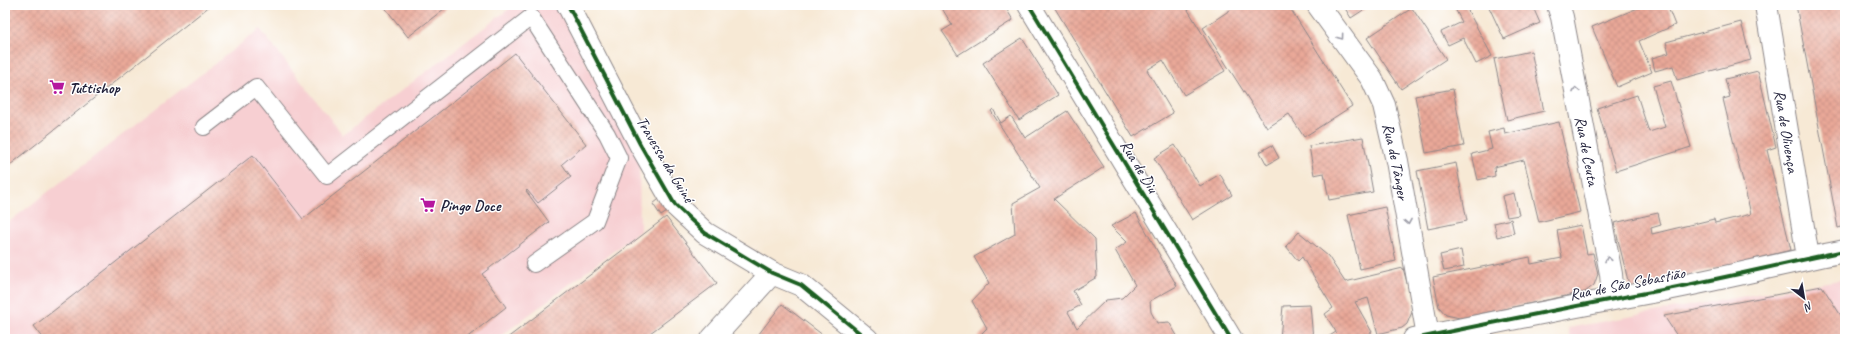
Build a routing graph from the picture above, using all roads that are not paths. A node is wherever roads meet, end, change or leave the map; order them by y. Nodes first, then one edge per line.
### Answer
1 (568, 5) edge
2 (1028, 5) edge
3 (1318, 5) edge
4 (1558, 5) edge
5 (1766, 5) edge
6 (204, 127) dead end
7 (1845, 251) edge
8 (1808, 257) junction
9 (534, 264) dead end
10 (772, 273) junction
11 (1613, 298) junction
12 (1421, 338) edge
13 (712, 339) edge
14 (867, 339) edge
15 (1232, 339) edge

1 - 10 street, Travessa da Guiné
2 - 15 street, Rua de Diu
3 -> 12 street, Rua de Tânger
11 -> 4 street, Rua de Ceuta
5 - 8 street, Rua de Olivença
6 - 9 lane
7 - 8 street, Rua de São Sebastião
8 - 11 street, Rua de São Sebastião
10 - 13 street
10 - 14 street, Travessa da Guiné
11 - 12 street, Rua de São Sebastião

